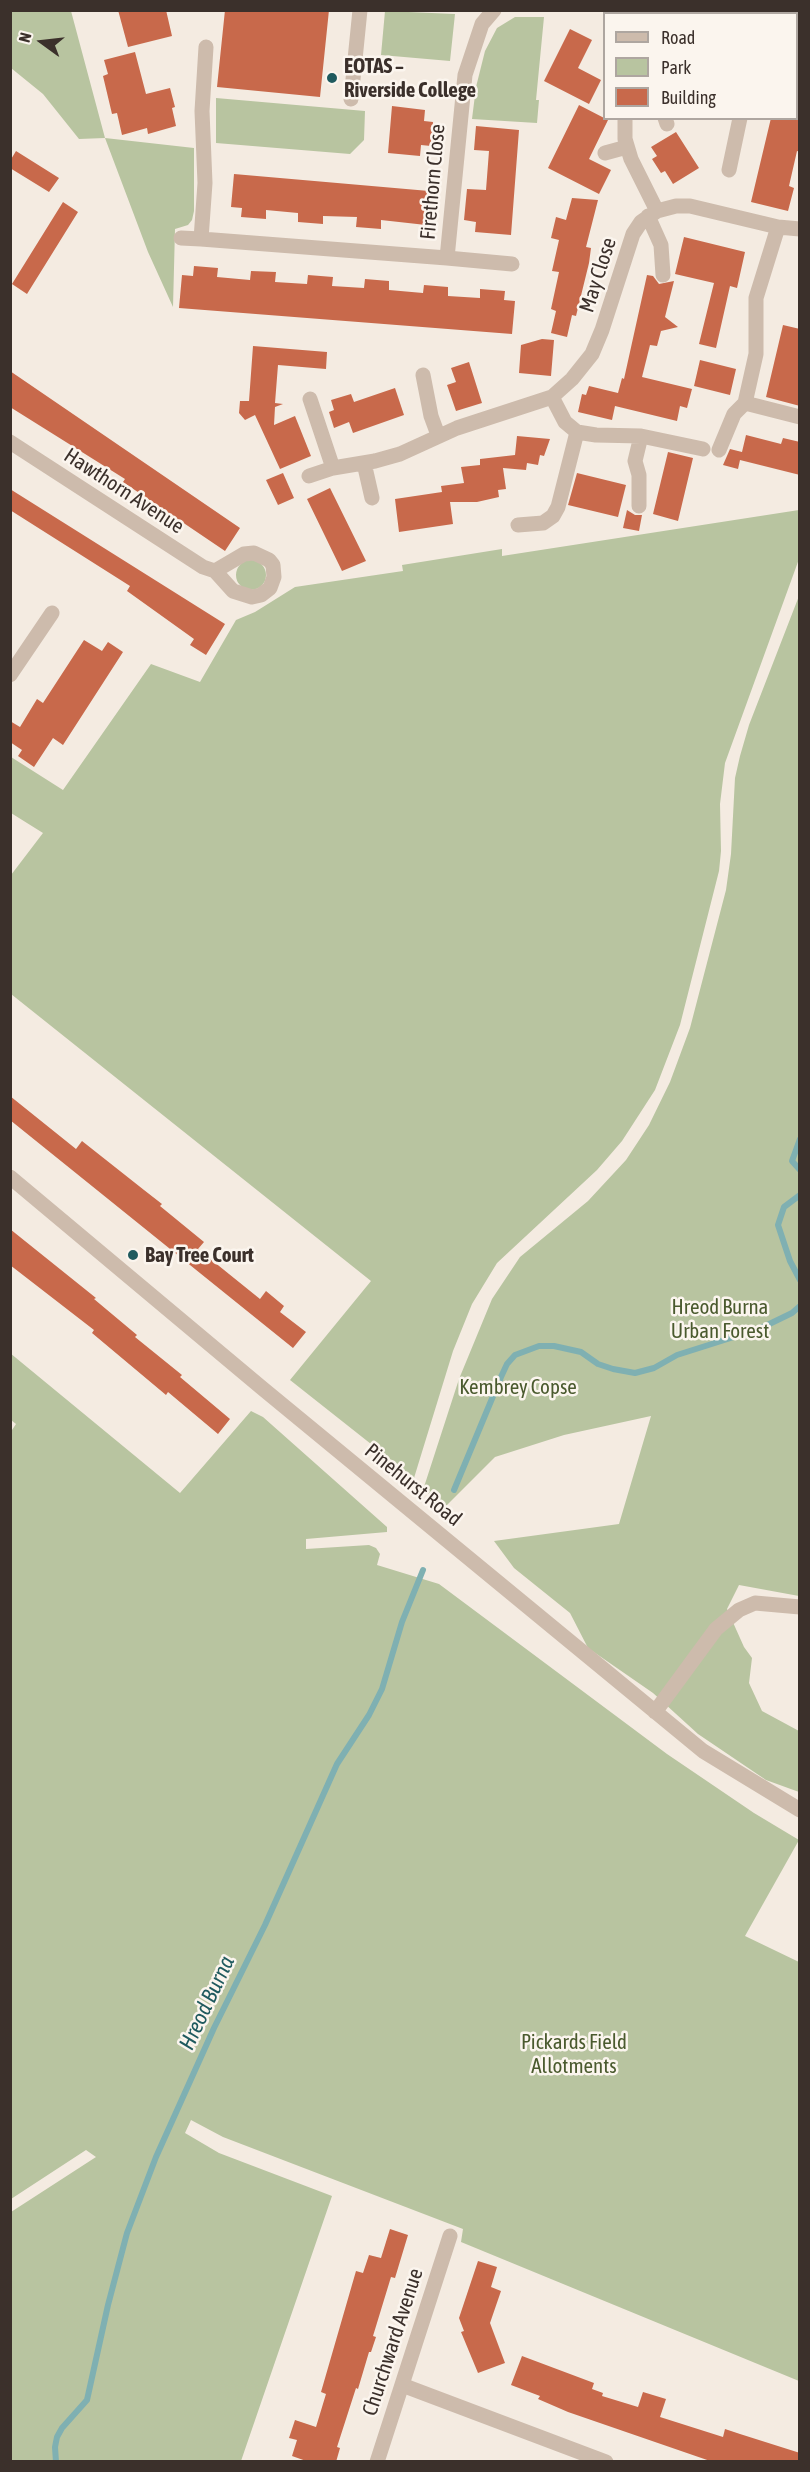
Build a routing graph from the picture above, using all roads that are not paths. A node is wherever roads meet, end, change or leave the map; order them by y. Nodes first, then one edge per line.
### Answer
1 (360, 10) edge
2 (683, 10) edge
3 (487, 12) edge
4 (701, 12) edge
5 (206, 47) dead end
6 (351, 99) dead end
7 (740, 120) edge
8 (625, 123) edge
9 (627, 147) junction
10 (606, 153) dead end
11 (729, 170) dead end
12 (652, 214) junction
13 (778, 227) junction
14 (800, 229) edge
15 (181, 238) dead end
16 (201, 239) junction
17 (447, 258) junction
18 (512, 264) dead end
19 (663, 274) dead end
20 (423, 375) dead end
21 (552, 398) junction
22 (310, 399) dead end
23 (745, 403) junction
24 (800, 417) edge
25 (578, 432) junction
26 (438, 435) junction
27 (641, 436) junction
28 (10, 442) edge
29 (703, 449) dead end
30 (720, 450) dead end
31 (364, 463) junction
32 (333, 468) junction
33 (309, 476) dead end
34 (372, 498) dead end
35 (639, 506) dead end
36 (518, 525) dead end
37 (215, 572) dead end
38 (52, 613) dead end
39 (10, 675) edge
40 (10, 1177) edge
41 (800, 1607) edge
42 (655, 1712) junction
43 (800, 1810) edge
44 (450, 2236) dead end
45 (402, 2385) junction
46 (377, 2462) edge
47 (606, 2462) edge

1 - 6 street
2 - 4 street
3 - 17 street, Firethorn Close
5 - 16 street
7 - 11 street
8 - 9 street
9 - 10 street
9 - 12 street
12 - 13 street
12 - 19 street
12 - 21 street, May Close
13 - 14 street
13 - 23 street
15 - 16 street, Firethorn Close
16 - 17 street, Firethorn Close
17 - 18 street, Firethorn Close
20 - 26 street
21 - 25 street
21 - 26 street, May Close
22 - 32 street
23 - 24 street
23 - 30 street
25 - 27 street
25 - 36 street
26 - 31 street, May Close
27 - 29 street
27 - 35 street
28 - 37 street, Hawthorn Avenue
31 - 32 street, May Close
31 - 34 street
32 - 33 street, May Close
38 - 39 street
40 - 42 street, Pinehurst Road
41 - 42 street
42 - 43 street, Pinehurst Road
44 - 45 street, Churchward Avenue
45 - 46 street, Churchward Avenue
45 - 47 street

